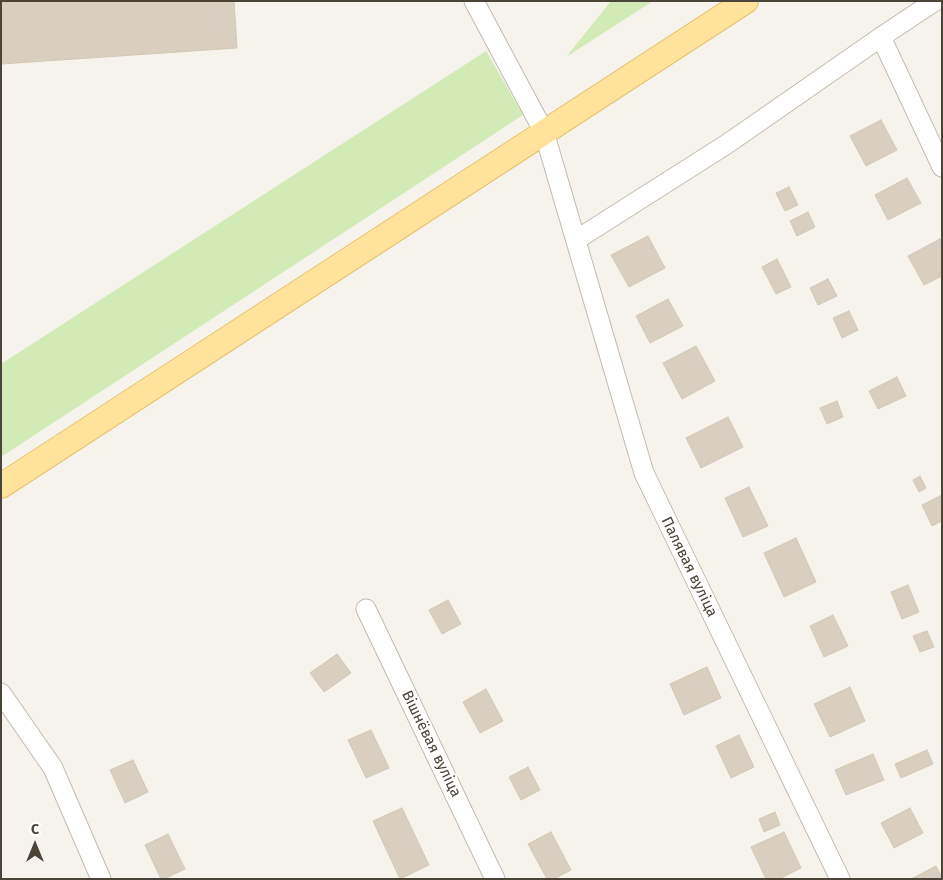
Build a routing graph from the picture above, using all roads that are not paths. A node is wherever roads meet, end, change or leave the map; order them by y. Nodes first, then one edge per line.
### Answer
1 (474, 1) edge
2 (746, 1) edge
3 (935, 1) edge
4 (881, 37) junction
5 (544, 132) junction
6 (942, 167) edge
7 (576, 240) junction
8 (1, 486) edge
9 (366, 609) dead end
10 (1, 693) edge
11 (101, 879) edge
12 (495, 879) edge
13 (840, 879) edge

1 - 5 street, Палявая вуліца
2 - 5 main road
3 - 4 street
4 - 6 street
4 - 7 street
5 - 7 street, Палявая вуліца
5 - 8 main road
7 - 13 street, Палявая вуліца
9 - 12 street, Вішнёвая вуліца
10 - 11 street

